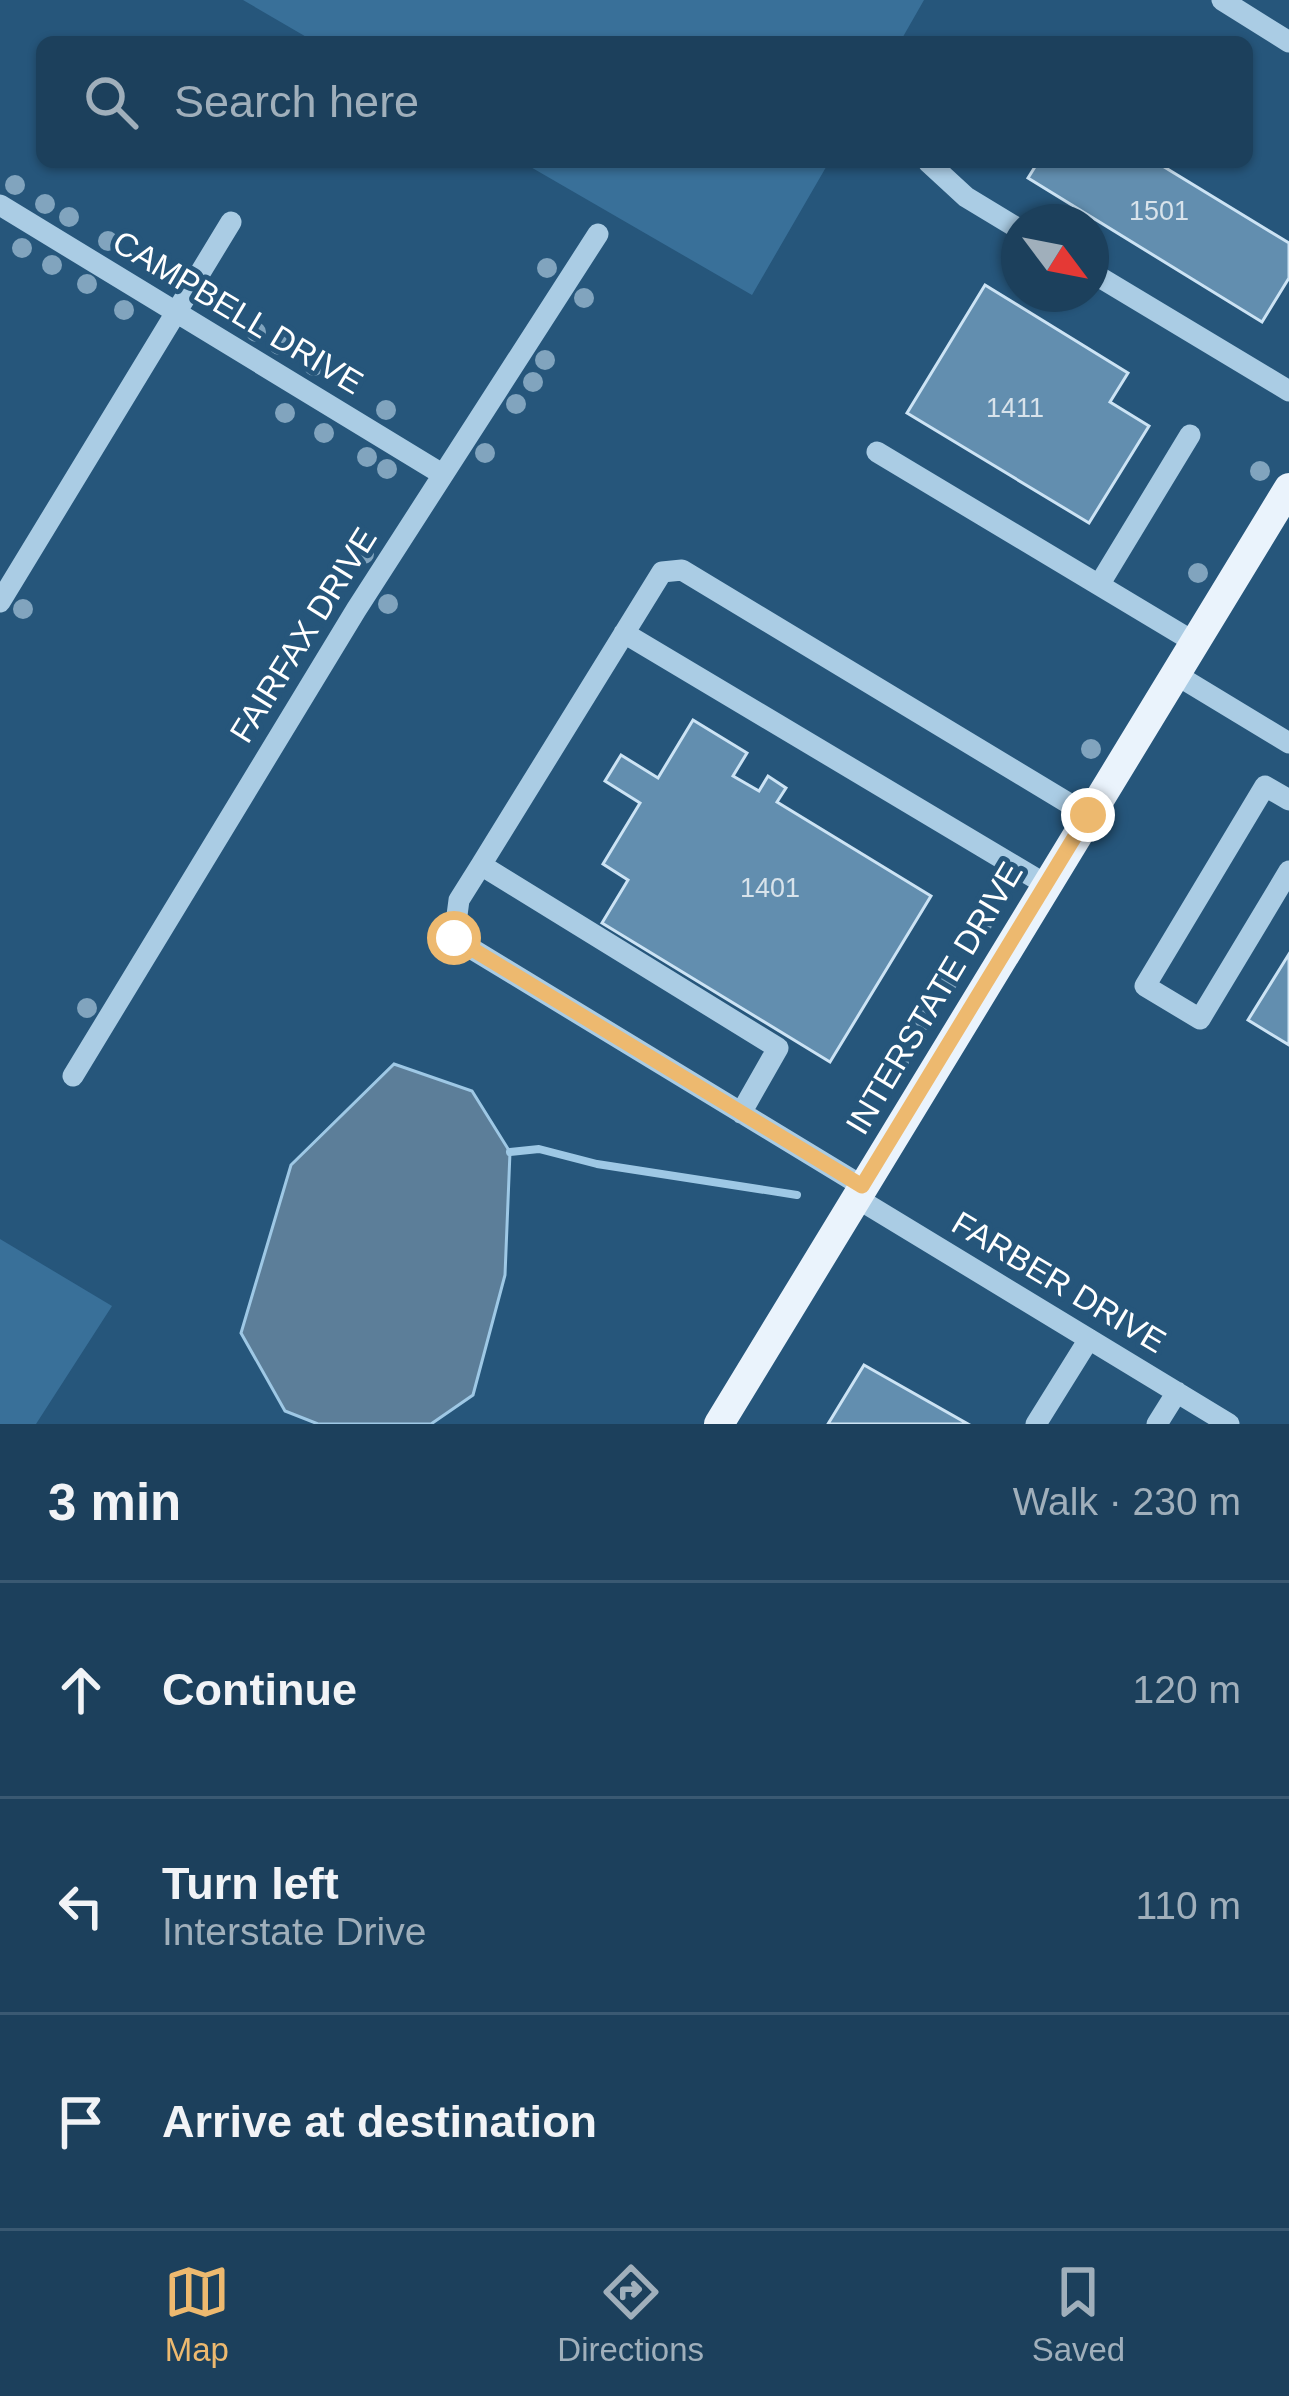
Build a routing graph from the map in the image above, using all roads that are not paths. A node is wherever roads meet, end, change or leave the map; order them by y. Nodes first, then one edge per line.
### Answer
1 (1222, 0) edge
2 (1289, 42) edge
3 (935, 168) edge
4 (0, 205) edge
5 (1001, 218) edge
6 (231, 222) dead end
7 (598, 234) dead end
8 (1109, 283) edge
9 (177, 313) junction
10 (1289, 391) edge
11 (1190, 435) dead end
12 (877, 452) dead end
13 (442, 474) junction
14 (1289, 488) edge
15 (1099, 585) junction
16 (0, 602) edge
17 (624, 633) junction
18 (1194, 642) junction
19 (1174, 674) junction
20 (1289, 743) edge
21 (1289, 800) edge
22 (1088, 815) junction
23 (481, 865) junction
24 (1289, 872) edge
25 (1045, 884) junction
26 (73, 1076) dead end
27 (741, 1113) junction
28 (858, 1192) junction
29 (1089, 1339) junction
30 (1177, 1392) junction
31 (719, 1424) edge
32 (1036, 1424) edge
33 (1157, 1424) edge
34 (1229, 1424) edge

1 - 2 street
3 - 5 street
4 - 9 street, CAMPBELL DRIVE
6 - 9 street
7 - 13 street, FAIRFAX DRIVE
8 - 10 street
9 - 13 street, CAMPBELL DRIVE
9 - 16 street
11 - 15 street
12 - 15 street
13 - 26 street, FAIRFAX DRIVE
14 - 18 main road, INTERSTATE DRIVE
15 - 18 street
17 - 22 street
17 - 23 street
17 - 25 street
18 - 19 main road, INTERSTATE DRIVE
19 - 20 street
19 - 22 main road, INTERSTATE DRIVE
21 - 24 street
22 - 25 main road, INTERSTATE DRIVE
23 - 27 street, FARBER DRIVE
23 - 27 street
25 - 28 main road, INTERSTATE DRIVE
27 - 28 street, FARBER DRIVE
28 - 29 street, FARBER DRIVE
28 - 31 main road, INTERSTATE DRIVE
29 - 30 street, FARBER DRIVE
29 - 32 street
30 - 33 street
30 - 34 street, FARBER DRIVE

